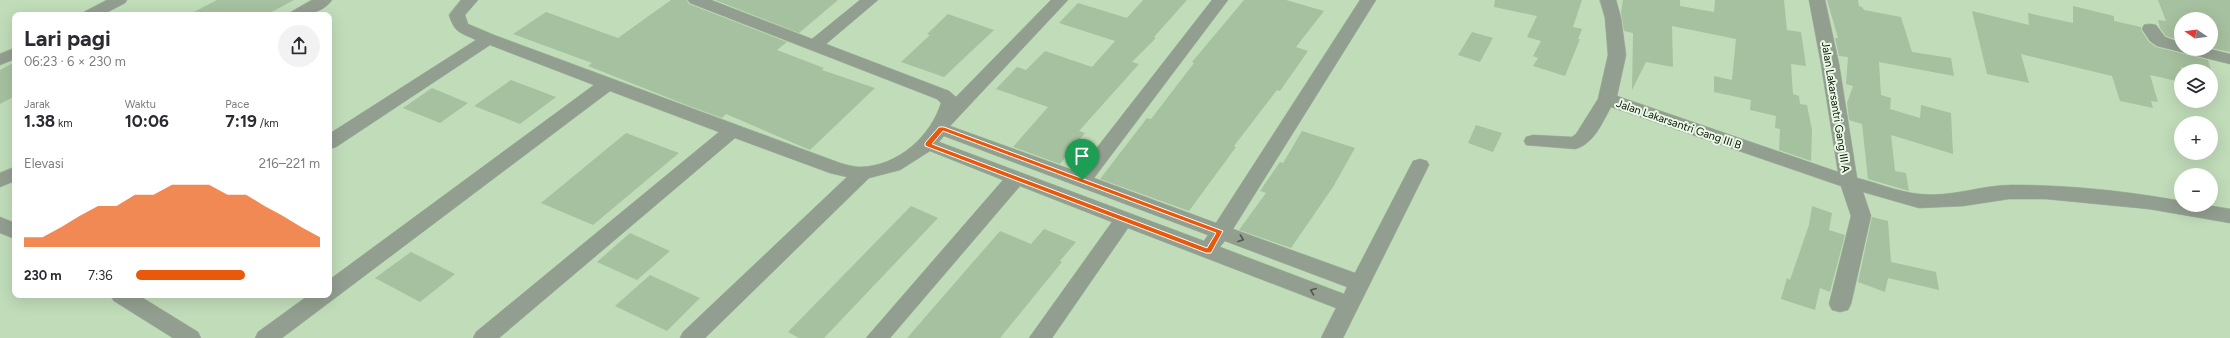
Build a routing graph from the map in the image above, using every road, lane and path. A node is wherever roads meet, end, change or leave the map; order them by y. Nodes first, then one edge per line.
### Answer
1 (119, 0) edge
2 (324, 0) edge
3 (470, 0) edge
4 (696, 0) edge
5 (870, 0) edge
6 (1060, 0) edge
7 (1220, 0) edge
8 (1368, 0) edge
9 (1608, 0) edge
10 (1817, 0) edge
11 (96, 12) edge
12 (302, 12) edge
13 (2150, 29) dead end
14 (488, 39) junction
15 (816, 45) junction
16 (2174, 46) edge
17 (12, 54) edge
18 (2217, 56) edge
19 (2230, 59) edge
20 (0, 60) edge
21 (607, 84) junction
22 (1607, 99) junction
23 (945, 122) junction
24 (734, 130) junction
25 (332, 141) edge
26 (1533, 141) dead end
27 (928, 144) junction
28 (1420, 165) dead end
29 (863, 173) junction
30 (12, 175) edge
31 (1016, 178) junction
32 (1082, 180) junction
33 (1847, 180) junction
34 (0, 181) edge
35 (2230, 216) edge
36 (1124, 219) junction
37 (0, 224) edge
38 (12, 230) edge
39 (1220, 231) junction
40 (1208, 251) junction
41 (1359, 283) junction
42 (332, 289) edge
43 (126, 298) edge
44 (320, 298) edge
45 (1840, 304) dead end
46 (1350, 305) junction
47 (190, 338) edge
48 (266, 338) edge
49 (484, 338) edge
50 (691, 338) edge
51 (877, 338) edge
52 (1040, 338) edge
53 (1332, 338) edge

1 - 11 street
2 - 12 street
3 - 14 street
4 - 15 street
5 - 15 street
6 - 23 street
7 - 32 street
8 - 39 street
9 - 22 street, Jalan Lakarsantri Gang III B
10 - 33 street, Jalan Lakarsantri Gang III A
13 - 16 street
14 - 21 street
14 - 25 street
15 - 23 street
17 - 20 street
18 - 19 street
21 - 24 street
21 - 42 street
22 - 26 street
22 - 33 street, Jalan Lakarsantri Gang III B
23 - 27 street
23 - 32 street
24 - 29 street
24 - 49 street
27 - 29 street
27 - 31 street
28 - 41 street
29 - 50 street
30 - 34 street
31 - 36 street
31 - 51 street
32 - 39 street
33 - 35 street, Jalan Lakarsantri Gang III B
33 - 45 street, Jalan Lakarsantri Gang III A
36 - 40 street
36 - 52 street
37 - 38 street
39 - 40 street
39 -> 41 street
46 -> 40 street
41 - 46 street
43 - 47 street
44 - 48 street
46 - 53 street

